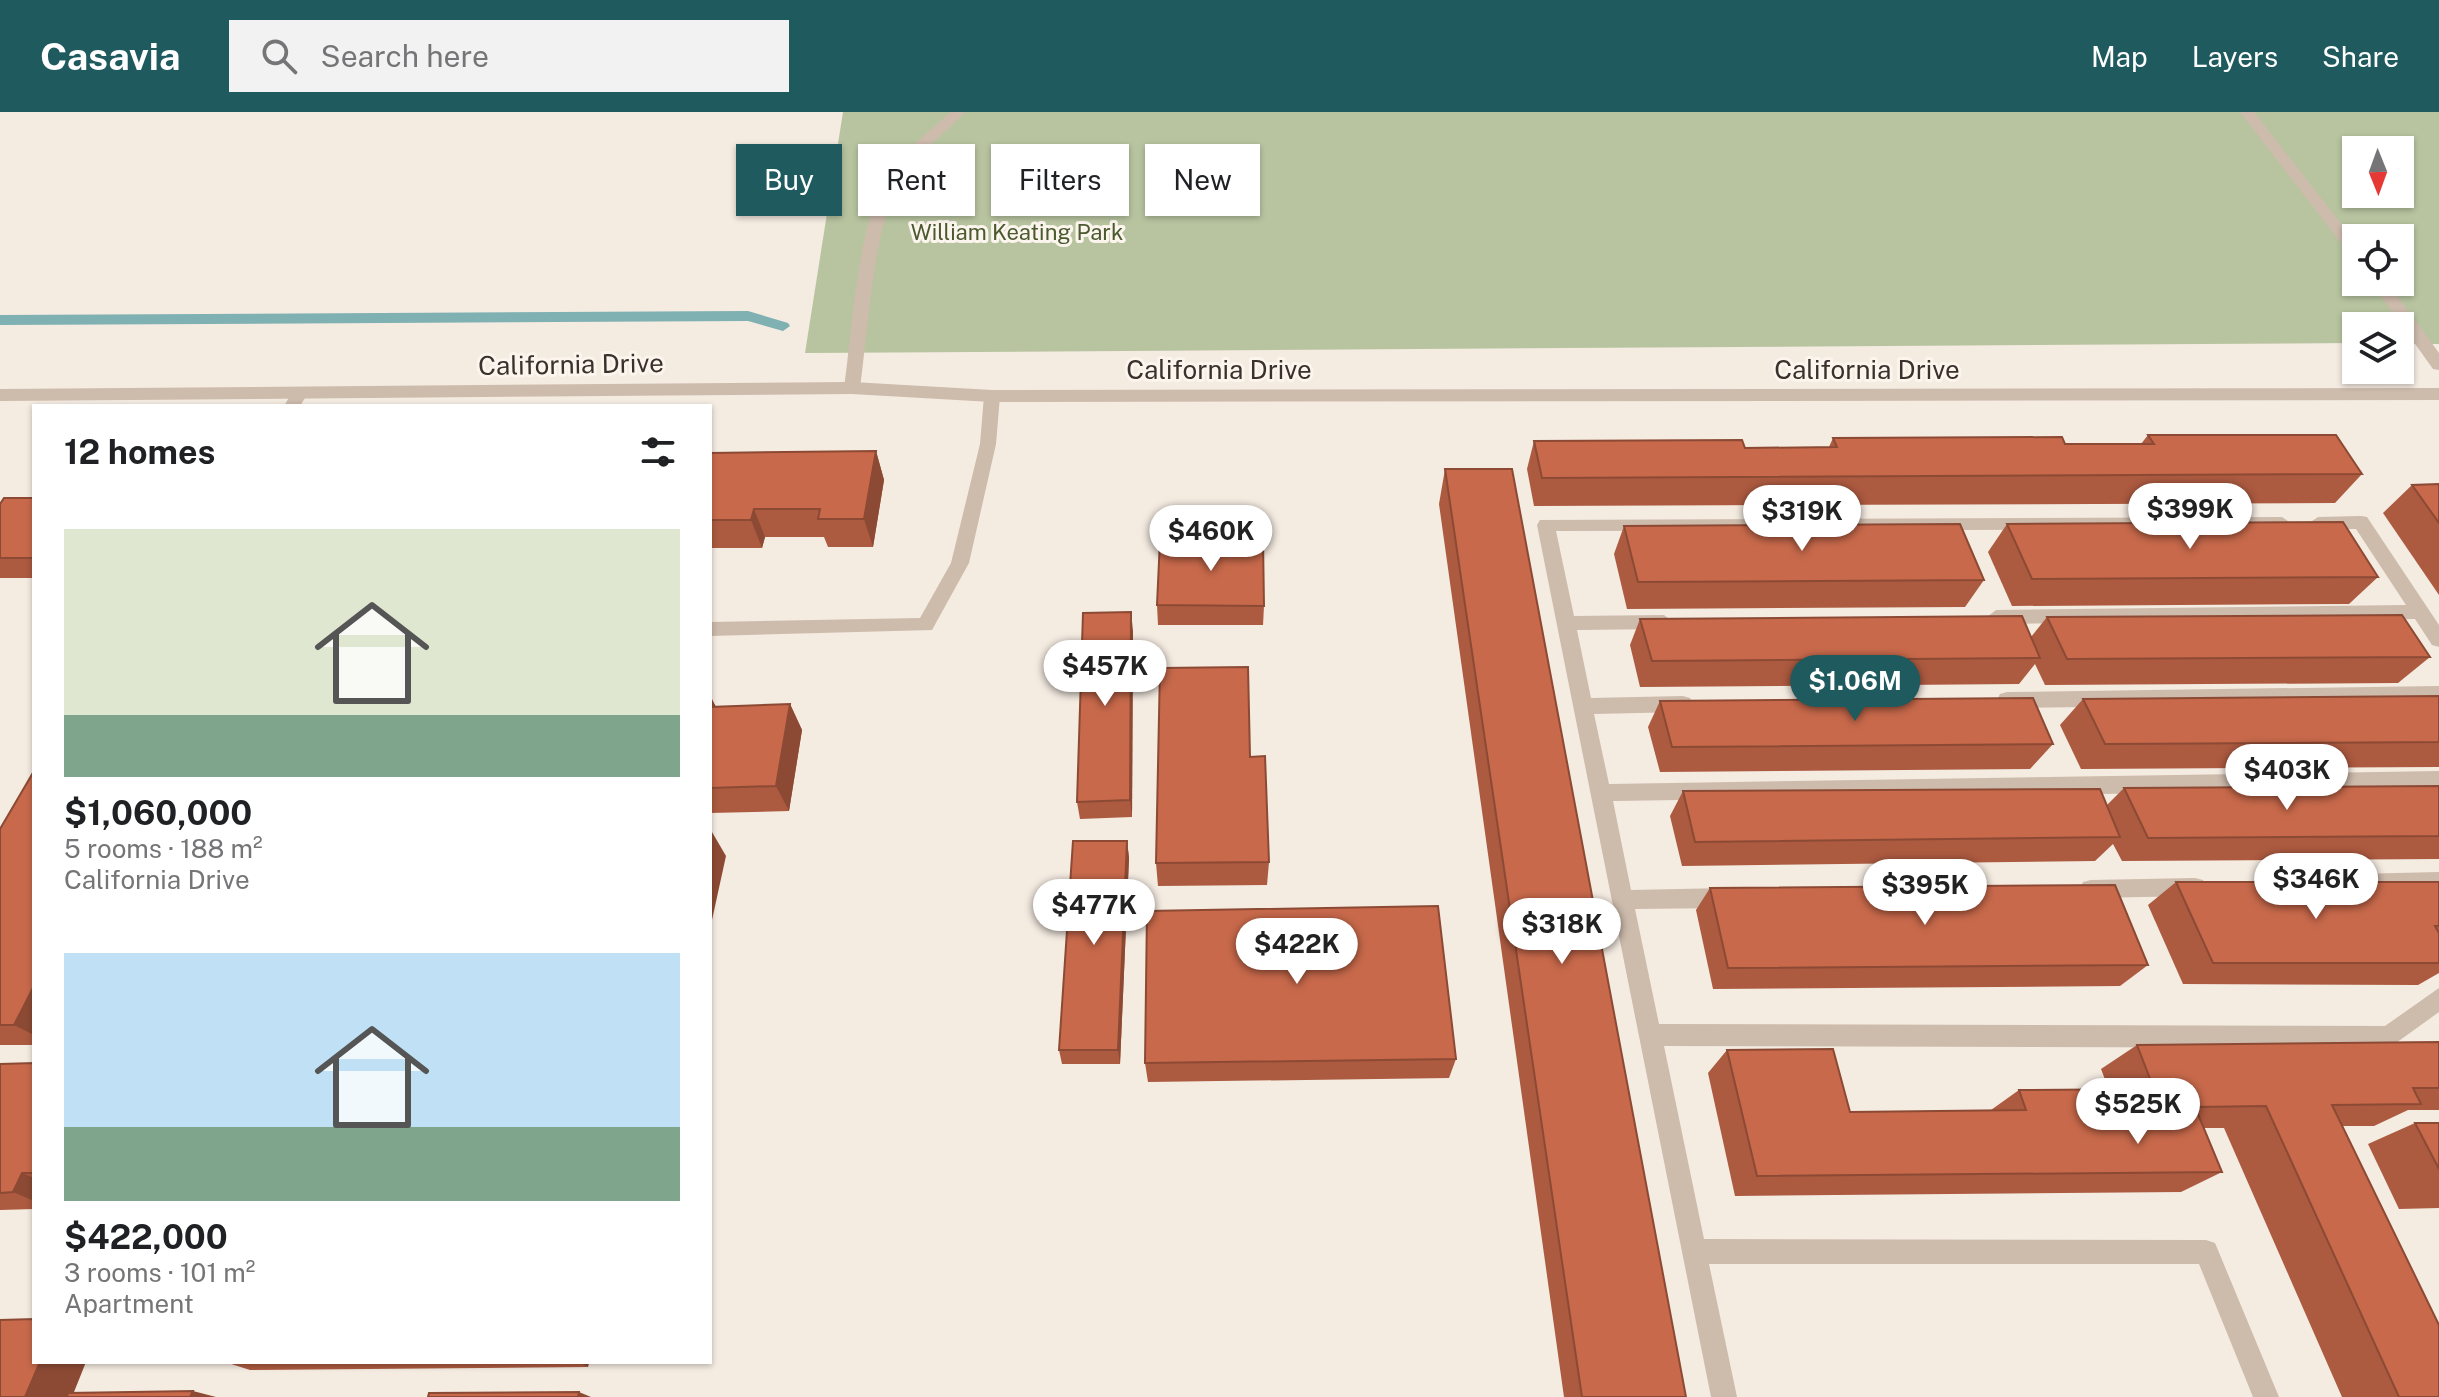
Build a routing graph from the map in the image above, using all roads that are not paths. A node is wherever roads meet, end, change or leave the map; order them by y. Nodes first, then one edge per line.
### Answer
1 (958, 112) edge
2 (2247, 112) edge
3 (2342, 235) edge
4 (2389, 296) edge
5 (2439, 365) edge
6 (852, 388) junction
7 (2439, 394) edge
8 (0, 395) edge
9 (992, 396) junction
10 (296, 399) edge
11 (2420, 612) junction
12 (1977, 618) edge
13 (1677, 622) edge
14 (1566, 623) junction
15 (712, 629) edge
16 (2439, 640) edge
17 (2439, 694) edge
18 (1980, 700) edge
19 (1710, 704) edge
20 (1583, 706) junction
21 (2439, 780) edge
22 (1601, 793) junction
23 (2439, 881) edge
24 (2327, 884) edge
25 (2215, 886) edge
26 (2071, 890) edge
27 (1751, 897) edge
28 (1623, 900) junction
29 (2439, 998) edge
30 (1650, 1035) junction
31 (1695, 1251) junction
32 (1724, 1397) edge
33 (2266, 1397) edge

1 - 6 street
2 - 3 street
4 - 5 street
6 - 9 street, California Drive
6 - 10 street, California Drive
7 - 9 street, California Drive
8 - 10 street, California Drive
9 - 15 street
11 - 12 street
11 - 14 street
11 - 16 street
13 - 14 street
14 - 20 street
17 - 18 street
19 - 20 street
20 - 22 street
21 - 22 street
22 - 28 street
23 - 24 street
25 - 26 street
27 - 28 street
28 - 30 street
29 - 30 street
30 - 31 street
31 - 32 street
31 - 33 street

